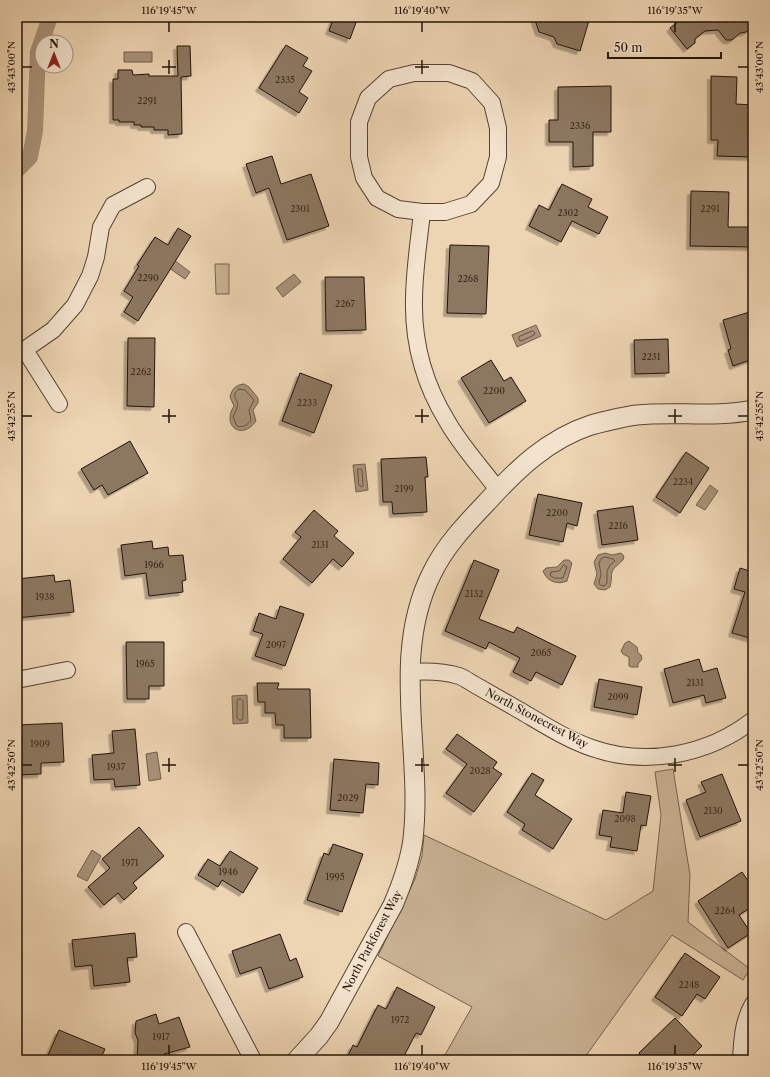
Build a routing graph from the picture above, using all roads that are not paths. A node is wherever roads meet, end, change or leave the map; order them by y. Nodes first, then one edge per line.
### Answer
1 (147, 187) dead end
2 (422, 212) junction
3 (21, 353) edge
4 (59, 404) dead end
5 (753, 410) edge
6 (498, 490) junction
7 (67, 670) dead end
8 (410, 672) junction
9 (17, 680) edge
10 (753, 720) edge
11 (186, 932) dead end
12 (753, 1004) edge
13 (253, 1060) edge
14 (297, 1060) edge
15 (741, 1060) edge

1 - 3 street
2 - 2 street
2 - 6 street
3 - 4 street
5 - 6 street, North Parkforest Way
6 - 8 street, North Parkforest Way
7 - 9 street
8 - 10 street, North Stonecrest Way
8 - 14 street, North Parkforest Way
11 - 13 street
12 - 15 street

